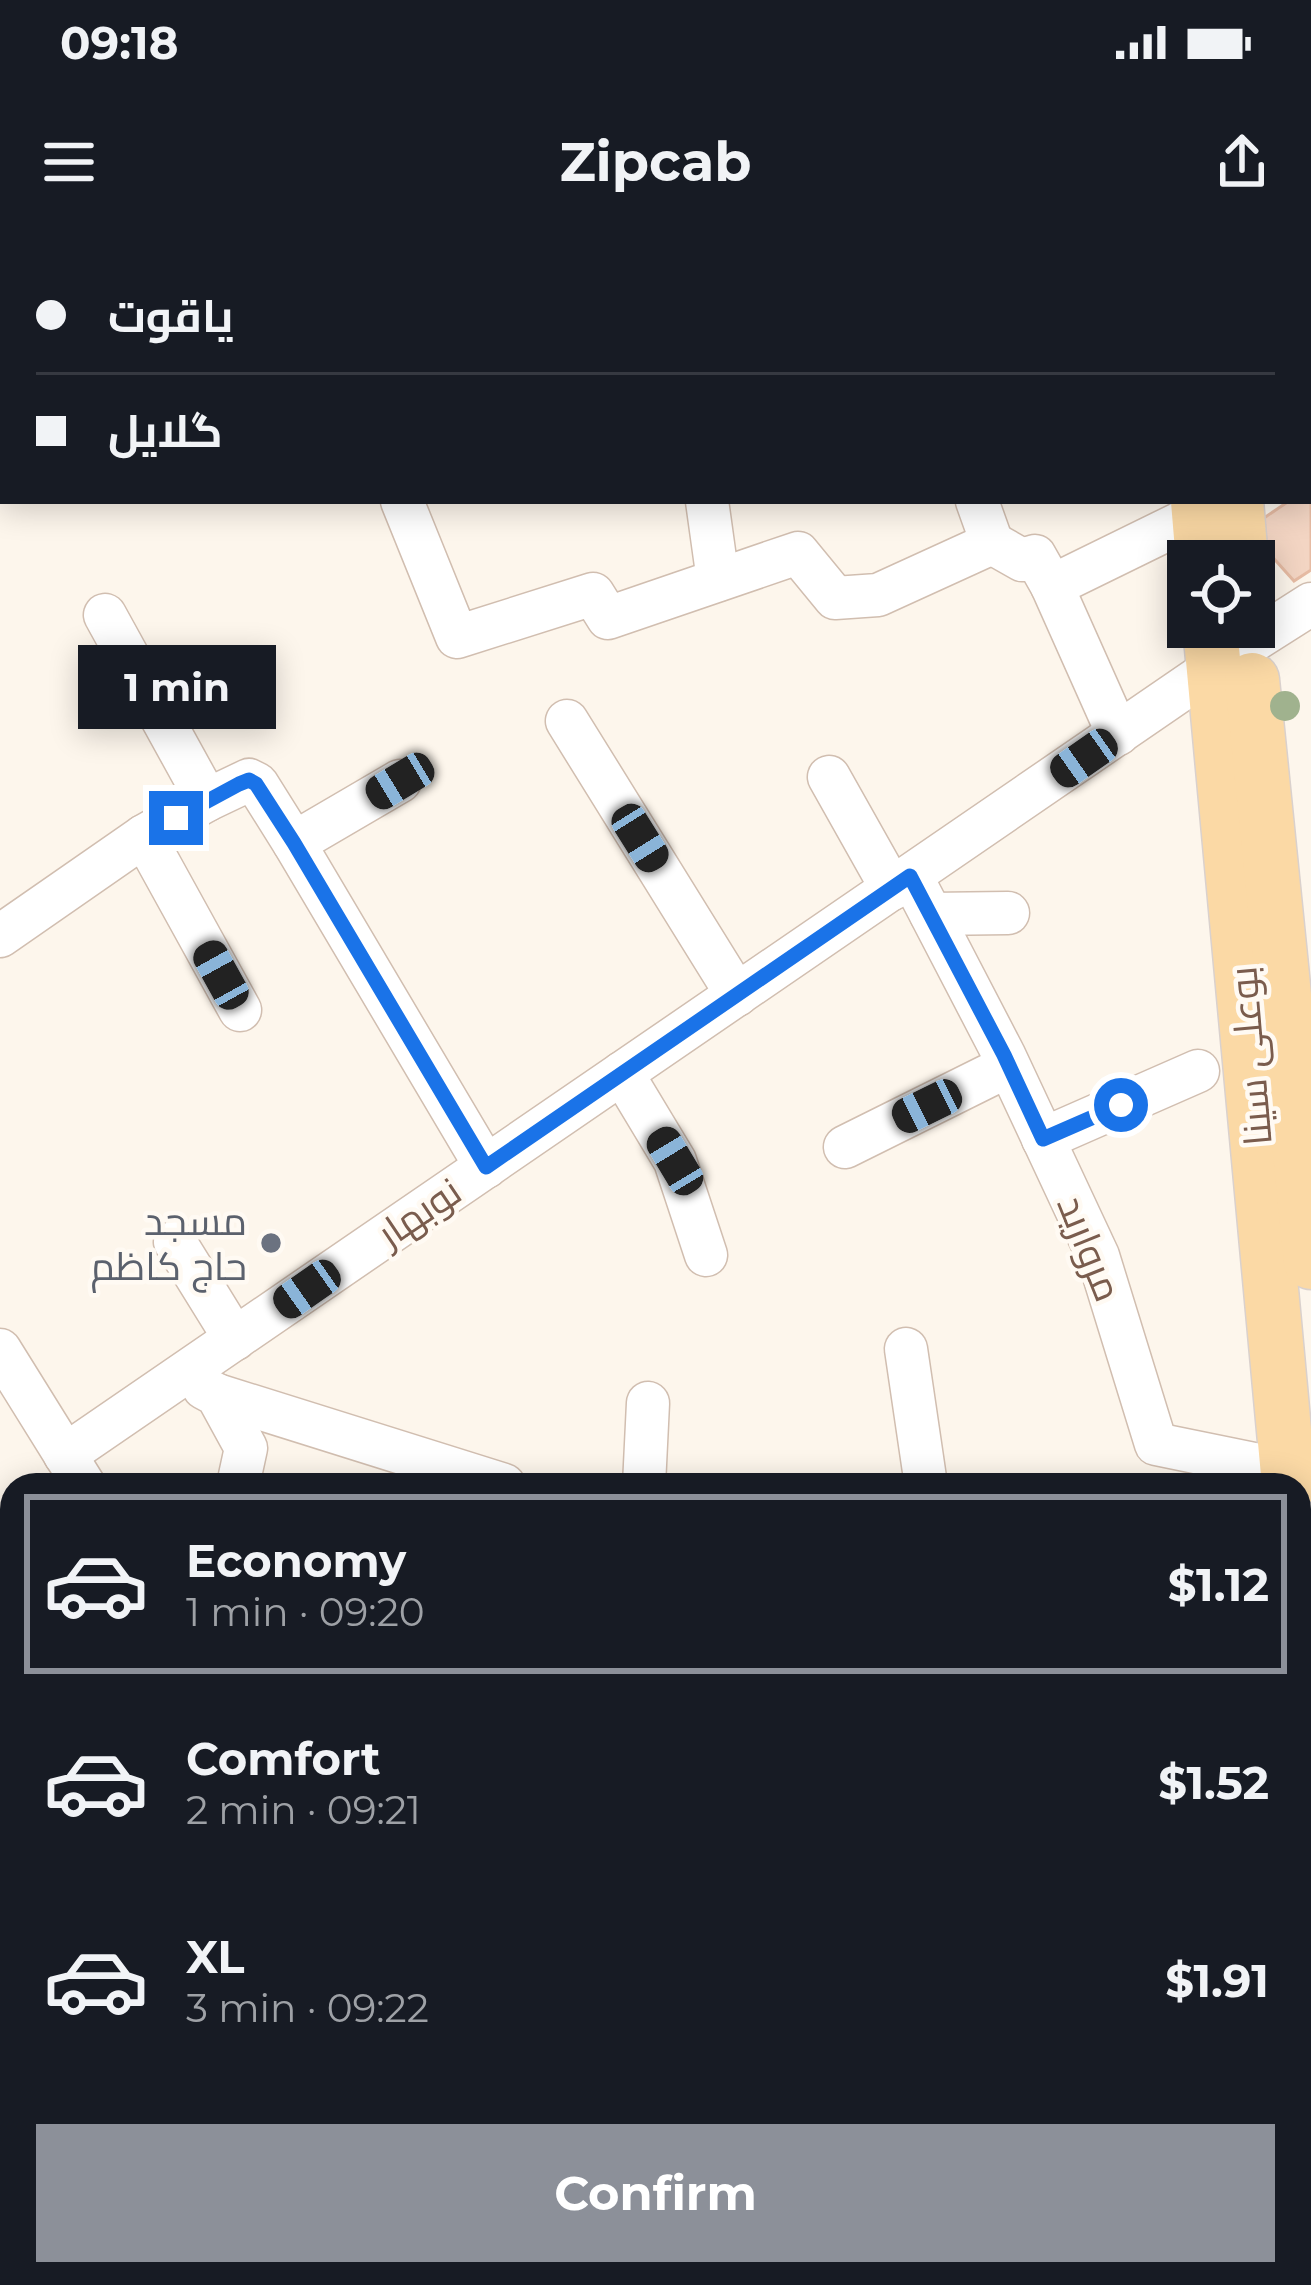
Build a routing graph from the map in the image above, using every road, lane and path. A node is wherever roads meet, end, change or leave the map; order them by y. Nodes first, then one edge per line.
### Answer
1 (403, 504) edge
2 (707, 504) edge
3 (978, 504) edge
4 (1209, 519) edge
5 (992, 543) junction
6 (718, 580) junction
7 (1052, 586) junction
8 (1311, 604) edge
9 (106, 615) dead end
10 (1275, 620) edge
11 (1222, 648) edge
12 (1230, 648) edge
13 (1231, 648) edge
14 (567, 721) dead end
15 (1118, 734) junction
16 (830, 777) dead end
17 (400, 781) dead end
18 (207, 800) junction
19 (144, 836) junction
20 (294, 843) junction
21 (902, 882) junction
22 (1008, 913) dead end
23 (932, 914) junction
24 (0, 936) edge
25 (737, 995) junction
26 (241, 1010) dead end
27 (1009, 1066) junction
28 (1198, 1071) dead end
29 (622, 1073) junction
30 (1043, 1139) junction
31 (845, 1147) dead end
32 (486, 1167) junction
33 (175, 1242) dead end
34 (706, 1255) dead end
35 (1311, 1262) edge
36 (235, 1339) junction
37 (906, 1349) dead end
38 (3, 1360) edge
39 (199, 1385) junction
40 (648, 1403) dead end
41 (75, 1470) edge
42 (241, 1473) edge
43 (467, 1473) edge
44 (645, 1473) edge
45 (924, 1473) edge
46 (1269, 1473) edge
47 (1288, 1473) edge

1 - 6 street
2 - 6 street
3 - 5 street
4 - 7 street
5 - 6 street
5 - 7 street
7 - 15 street
8 - 10 street, نوبهار
9 - 18 street
11 - 15 street, نوبهار
12 - 47 main road, بوعلی سینا
13 - 35 main road, بوعلی سینا
14 - 25 street
15 - 21 street, نوبهار
16 - 21 street, مروارید
17 - 20 street
18 - 19 street
18 - 20 street
19 - 24 street
19 - 26 street
20 - 32 street
21 - 23 street, مروارید
21 - 25 street, نوبهار
22 - 23 street
23 - 27 street, مروارید
25 - 29 street, نوبهار
27 - 30 street, مروارید
27 - 31 street
28 - 30 street
29 - 32 street, نوبهار
29 - 34 street
30 - 46 street, مروارید
32 - 36 street, نوبهار
33 - 36 street
36 - 39 street, نوبهار
37 - 45 street
38 - 41 street
39 - 41 street, نوبهار
39 - 42 street
39 - 43 street
40 - 44 street

